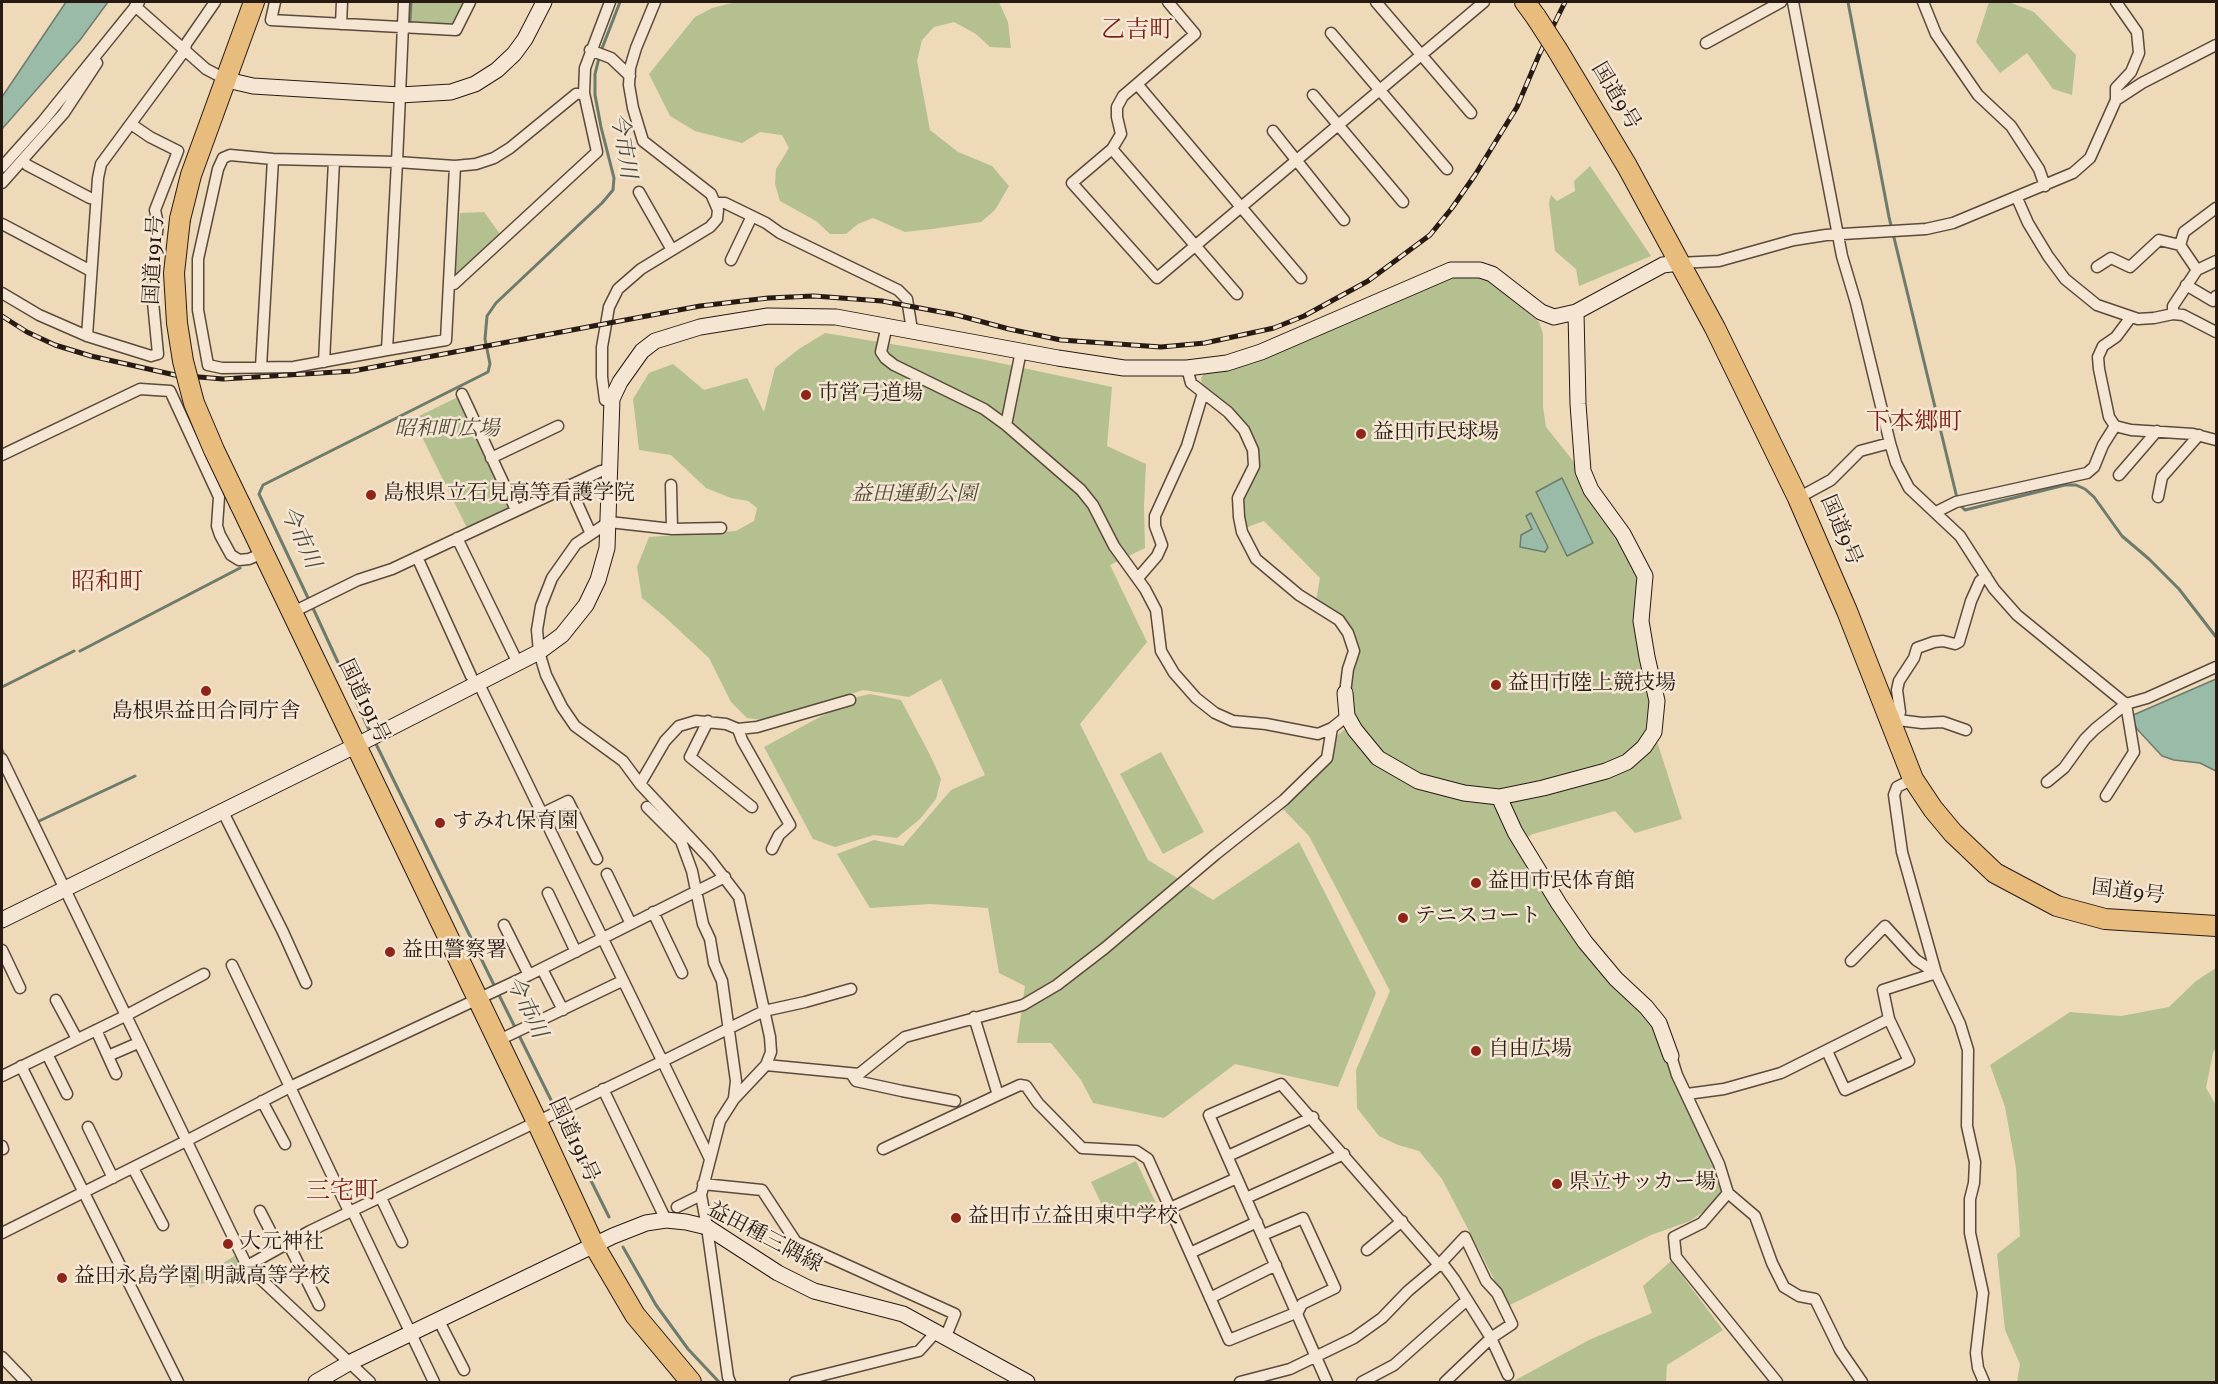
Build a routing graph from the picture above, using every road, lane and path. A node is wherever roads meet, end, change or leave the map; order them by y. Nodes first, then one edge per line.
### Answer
1 (215, 2) edge
2 (254, 2) edge
3 (275, 2) edge
4 (342, 2) edge
5 (404, 2) edge
6 (470, 2) edge
7 (543, 2) edge
8 (610, 2) edge
9 (656, 2) edge
10 (1168, 2) edge
11 (1376, 2) edge
12 (1484, 2) edge
13 (1781, 2) edge
14 (1793, 2) edge
15 (1923, 2) edge
16 (2116, 2) edge
17 (137, 4) edge
18 (1531, 9) edge
19 (341, 24) junction
20 (402, 28) junction
21 (1331, 33) dead end
22 (1706, 43) dead end
23 (2217, 45) edge
24 (185, 50) junction
25 (98, 51) junction
26 (592, 51) junction
27 (1420, 55) junction
28 (630, 76) junction
29 (227, 80) junction
30 (1137, 84) junction
31 (1379, 90) junction
32 (584, 93) junction
33 (400, 95) junction
34 (1312, 95) dead end
35 (2115, 100) junction
36 (1471, 113) dead end
37 (131, 124) junction
38 (1338, 126) junction
39 (1273, 131) dead end
40 (1113, 149) junction
41 (273, 159) junction
42 (23, 160) junction
43 (334, 161) junction
44 (1297, 161) junction
45 (397, 162) junction
46 (455, 166) junction
47 (2, 167) edge
48 (1447, 169) dead end
49 (2, 183) edge
50 (2045, 186) junction
51 (639, 192) dead end
52 (2017, 198) junction
53 (96, 199) junction
54 (715, 202) junction
55 (1403, 202) dead end
56 (1242, 207) junction
57 (2217, 208) edge
58 (752, 216) junction
59 (1344, 220) dead end
60 (2, 224) edge
61 (1837, 235) junction
62 (2180, 245) junction
63 (1196, 246) junction
64 (672, 250) junction
65 (731, 260) dead end
66 (2217, 261) edge
67 (1679, 262) junction
68 (2097, 267) dead end
69 (2197, 270) junction
70 (91, 271) junction
71 (1300, 278) dead end
72 (449, 284) junction
73 (2186, 285) junction
74 (2, 293) edge
75 (1237, 294) dead end
76 (2217, 296) edge
77 (1576, 312) junction
78 (2172, 314) junction
79 (2131, 317) junction
80 (887, 325) junction
81 (912, 330) junction
82 (2217, 332) edge
83 (87, 336) junction
84 (387, 350) junction
85 (1021, 351) junction
86 (324, 362) junction
87 (261, 367) junction
88 (1187, 368) junction
89 (1203, 393) junction
90 (462, 394) dead end
91 (612, 399) junction
92 (1006, 425) junction
93 (558, 426) dead end
94 (2115, 426) junction
95 (2157, 430) junction
96 (2199, 435) junction
97 (2217, 440) edge
98 (1890, 443) junction
99 (2, 455) edge
100 (491, 458) junction
101 (610, 470) junction
102 (2119, 475) dead end
103 (671, 485) dead end
104 (569, 486) junction
105 (2158, 497) dead end
106 (1798, 498) junction
107 (516, 510) junction
108 (1936, 512) junction
109 (609, 522) junction
110 (721, 528) dead end
111 (672, 529) junction
112 (591, 534) junction
113 (457, 538) junction
114 (262, 553) junction
115 (417, 557) junction
116 (1986, 576) junction
117 (1138, 578) junction
118 (291, 613) junction
119 (540, 652) junction
120 (514, 655) dead end
121 (2217, 667) edge
122 (475, 679) junction
123 (1345, 693) joint
124 (850, 700) dead end
125 (2126, 704) junction
126 (1347, 716) junction
127 (708, 721) junction
128 (1895, 722) junction
129 (1332, 728) junction
130 (738, 729) junction
131 (1966, 730) dead end
132 (357, 745) junction
133 (2, 759) edge
134 (1913, 778) junction
135 (2047, 782) dead end
136 (640, 784) junction
137 (1499, 796) junction
138 (2106, 796) dead end
139 (647, 807) dead end
140 (752, 807) dead end
141 (223, 812) junction
142 (541, 814) junction
143 (772, 849) dead end
144 (597, 859) dead end
145 (606, 874) dead end
146 (725, 878) junction
147 (65, 890) junction
148 (696, 892) junction
149 (548, 893) dead end
150 (653, 912) junction
151 (2, 920) edge
152 (631, 924) junction
153 (504, 925) dead end
154 (2217, 926) edge
155 (602, 938) junction
156 (2, 950) edge
157 (576, 952) junction
158 (1851, 960) dead end
159 (232, 965) dead end
160 (542, 969) junction
161 (682, 973) dead end
162 (1936, 973) junction
163 (204, 974) dead end
164 (529, 975) junction
165 (622, 981) junction
166 (306, 983) dead end
167 (20, 988) dead end
168 (851, 990) dead end
169 (477, 998) junction
170 (56, 1000) dead end
171 (563, 1010) junction
172 (764, 1011) junction
173 (125, 1016) junction
174 (974, 1017) junction
175 (1889, 1019) junction
176 (728, 1029) junction
177 (96, 1030) junction
178 (77, 1039) junction
179 (497, 1041) junction
180 (138, 1043) junction
181 (1827, 1051) junction
182 (47, 1054) junction
183 (108, 1056) junction
184 (1671, 1056) joint
185 (662, 1062) junction
186 (766, 1065) junction
187 (21, 1066) junction
188 (116, 1074) dead end
189 (852, 1075) junction
190 (2, 1076) edge
191 (290, 1087) junction
192 (603, 1089) junction
193 (67, 1094) dead end
194 (1687, 1094) junction
195 (998, 1095) junction
196 (734, 1099) junction
197 (262, 1101) junction
198 (955, 1101) dead end
199 (1313, 1117) junction
200 (537, 1122) junction
201 (88, 1127) dead end
202 (186, 1141) junction
203 (285, 1144) dead end
204 (883, 1149) dead end
205 (1344, 1154) junction
206 (1228, 1156) junction
207 (710, 1159) junction
208 (133, 1168) junction
209 (113, 1178) junction
210 (1238, 1178) junction
211 (702, 1189) junction
212 (84, 1192) junction
213 (1728, 1194) junction
214 (381, 1198) junction
215 (1246, 1198) junction
216 (677, 1207) dead end
217 (1170, 1208) junction
218 (260, 1211) dead end
219 (353, 1212) junction
220 (666, 1220) junction
221 (1402, 1221) junction
222 (1257, 1222) junction
223 (163, 1225) dead end
224 (707, 1227) junction
225 (2, 1233) edge
226 (1263, 1235) junction
227 (402, 1242) dead end
228 (594, 1245) junction
229 (283, 1246) junction
230 (1367, 1250) dead end
231 (1190, 1253) junction
232 (1276, 1265) junction
233 (1439, 1265) junction
234 (247, 1266) junction
235 (1210, 1298) junction
236 (1467, 1300) junction
237 (319, 1305) dead end
238 (1298, 1312) junction
239 (438, 1319) junction
240 (410, 1333) junction
241 (941, 1334) junction
242 (1491, 1338) junction
243 (2, 1357) edge
244 (1317, 1357) junction
245 (349, 1363) junction
246 (464, 1370) dead end
247 (1508, 1375) dead end
248 (316, 1382) edge
249 (26, 1383) edge
250 (178, 1383) edge
251 (370, 1383) edge
252 (434, 1383) edge
253 (691, 1383) edge
254 (730, 1383) edge
255 (795, 1383) edge
256 (1027, 1383) edge
257 (1240, 1383) edge
258 (1328, 1383) edge
259 (1362, 1383) edge
260 (1445, 1383) edge
261 (1778, 1383) edge
262 (1862, 1383) edge
263 (1984, 1383) edge

1 - 24 street
2 - 29 highway, 国道191号
3 - 19 street
4 - 19 street
5 - 20 street
6 - 20 street
7 - 33 street
8 - 26 street
9 - 28 street
10 - 30 street
11 - 27 street
12 - 27 street
13 - 22 street
14 - 61 street
15 - 50 street
16 - 35 street
17 - 24 street
17 - 25 street
18 - 67 highway, 国道9号, bridge
19 - 20 street
20 - 33 street
21 - 31 street
23 - 35 street
24 - 29 street
24 - 37 street
25 - 42 street
25 - 47 street
26 - 28 street
26 - 32 street
27 - 31 street
27 - 36 street
28 - 54 street
29 - 33 street
29 - 114 highway, 国道191号, bridge
30 - 40 street
30 - 56 street
31 - 38 street
31 - 48 street
32 - 46 street
32 - 72 street
33 - 45 street
34 - 38 street
35 - 50 street
37 - 53 street
37 - 83 street
38 - 44 street
38 - 55 street
39 - 44 street
40 - 63 street
40 - 63 street
41 - 43 street
41 - 87 street
41 - 87 street
42 - 49 street
42 - 53 street
43 - 45 street
43 - 86 street
44 - 56 street
44 - 59 street
45 - 46 street
45 - 84 street
46 - 72 street
50 - 52 street
51 - 64 street
52 - 61 street
52 - 79 street
53 - 70 street
54 - 58 street
54 - 64 street
56 - 63 street
56 - 71 street
57 - 62 street
58 - 65 street
58 - 81 street
60 - 70 street
61 - 67 street
61 - 98 street
62 - 68 street
62 - 69 street
63 - 75 street
64 - 91 street
66 - 69 street
67 - 77 street
67 - 106 highway, 国道9号
69 - 73 street
70 - 83 street
72 - 84 street
73 - 76 street
73 - 78 street
74 - 83 street
77 - 88 street
77 - 137 street
78 - 79 street
78 - 82 street
79 - 94 street
80 - 81 street
80 - 91 street
80 - 92 street
81 - 85 street
84 - 86 street
85 - 88 street
85 - 92 street
86 - 87 street
88 - 89 street
89 - 117 street
89 - 123 street
90 - 100 street
91 - 101 street
92 - 117 street
93 - 100 street
94 - 95 street
94 - 108 street
95 - 96 street
95 - 102 street
96 - 97 street
96 - 105 street
98 - 106 street
98 - 108 street
99 - 114 street
100 - 107 street
101 - 104 street
101 - 109 street
103 - 111 street
104 - 107 street
104 - 112 street
106 - 128 highway, 国道9号
107 - 113 street
108 - 116 street
109 - 111 street
109 - 112 street
109 - 119 street
110 - 111 street
112 - 119 street
113 - 115 street
113 - 120 street
114 - 118 highway, 国道191号
115 - 118 street
115 - 122 street
116 - 125 street
116 - 128 street
117 - 129 street
118 - 132 highway, 国道191号
119 - 122 street
119 - 136 street
121 - 125 street
122 - 132 street
122 - 142 street
123 - 126 street
124 - 130 street
125 - 135 street
125 - 138 street
126 - 129 street
126 - 137 street
127 - 130 street
127 - 136 street
127 - 140 street
128 - 131 street
128 - 134 highway, 国道9号
129 - 174 street
130 - 143 street
132 - 141 street
132 - 169 highway, 国道191号
133 - 147 street
134 - 154 highway, 国道9号
134 - 162 street
136 - 146 street
137 - 184 street
139 - 148 street
141 - 147 street
141 - 166 street
142 - 144 street
142 - 155 street
145 - 152 street
146 - 148 street
146 - 172 street
147 - 151 street
147 - 173 street
148 - 150 street
148 - 176 street
149 - 157 street
150 - 152 street
150 - 161 street
152 - 155 street
153 - 164 street
155 - 157 street
155 - 165 street
156 - 167 street
157 - 160 street
158 - 162 street
159 - 191 street
160 - 164 street
160 - 171 street
162 - 175 street
162 - 263 street
163 - 173 street
164 - 169 street
165 - 171 street
165 - 185 street
168 - 172 street
169 - 179 highway, 国道191号
169 - 191 street
170 - 178 street
171 - 179 street
172 - 176 street
172 - 186 street
173 - 177 street
173 - 180 street
174 - 189 street
174 - 195 street
175 - 181 street
175 - 181 street
176 - 185 street
176 - 196 street
177 - 178 street
177 - 183 street
178 - 182 street
179 - 200 highway, 国道191号
180 - 183 street
180 - 202 street
181 - 194 street
182 - 187 street
182 - 193 street
183 - 188 street
184 - 194 street
185 - 192 street
185 - 207 street
186 - 189 street
186 - 196 street
187 - 190 street
187 - 212 street
189 - 198 street
191 - 197 street
191 - 219 street
192 - 200 street
192 - 220 street
194 - 213 street
195 - 204 street
195 - 217 street
196 - 207 street
197 - 202 street
197 - 203 street
199 - 205 street
199 - 206 street
199 - 206 street
200 - 214 street
200 - 228 highway, 国道191号
201 - 209 street
202 - 208 street
202 - 234 street
205 - 215 street
205 - 221 street
206 - 210 street
207 - 211 street
208 - 209 street
208 - 223 street
209 - 212 street
210 - 215 street
210 - 217 street
211 - 216 street
211 - 224 street
211 - 241 street
212 - 225 street
212 - 250 street
213 - 261 street
213 - 262 street
214 - 219 street
214 - 227 street
215 - 222 street
217 - 231 street
218 - 229 street
219 - 229 street
219 - 240 street
220 - 224 street, 益田種三隅線
220 - 228 street, 益田種三隅線
221 - 230 street
221 - 233 street
222 - 226 street
222 - 231 street
224 - 241 street, 益田種三隅線
224 - 254 street
226 - 232 street
226 - 238 street
228 - 239 street, 益田種三隅線
228 - 253 highway, 国道191号
229 - 234 street
229 - 237 street
231 - 235 street
232 - 235 street
232 - 238 street
233 - 236 street
233 - 242 street
233 - 244 street
234 - 245 street
235 - 238 street
236 - 242 street
236 - 259 street
238 - 244 street
239 - 240 street, 益田種三隅線
239 - 246 street
240 - 245 street, 益田種三隅線
240 - 252 street
241 - 255 street
241 - 256 street, 益田種三隅線
242 - 247 street
242 - 260 street
243 - 249 street
244 - 257 street
244 - 258 street
245 - 248 street, 益田種三隅線
245 - 251 street

